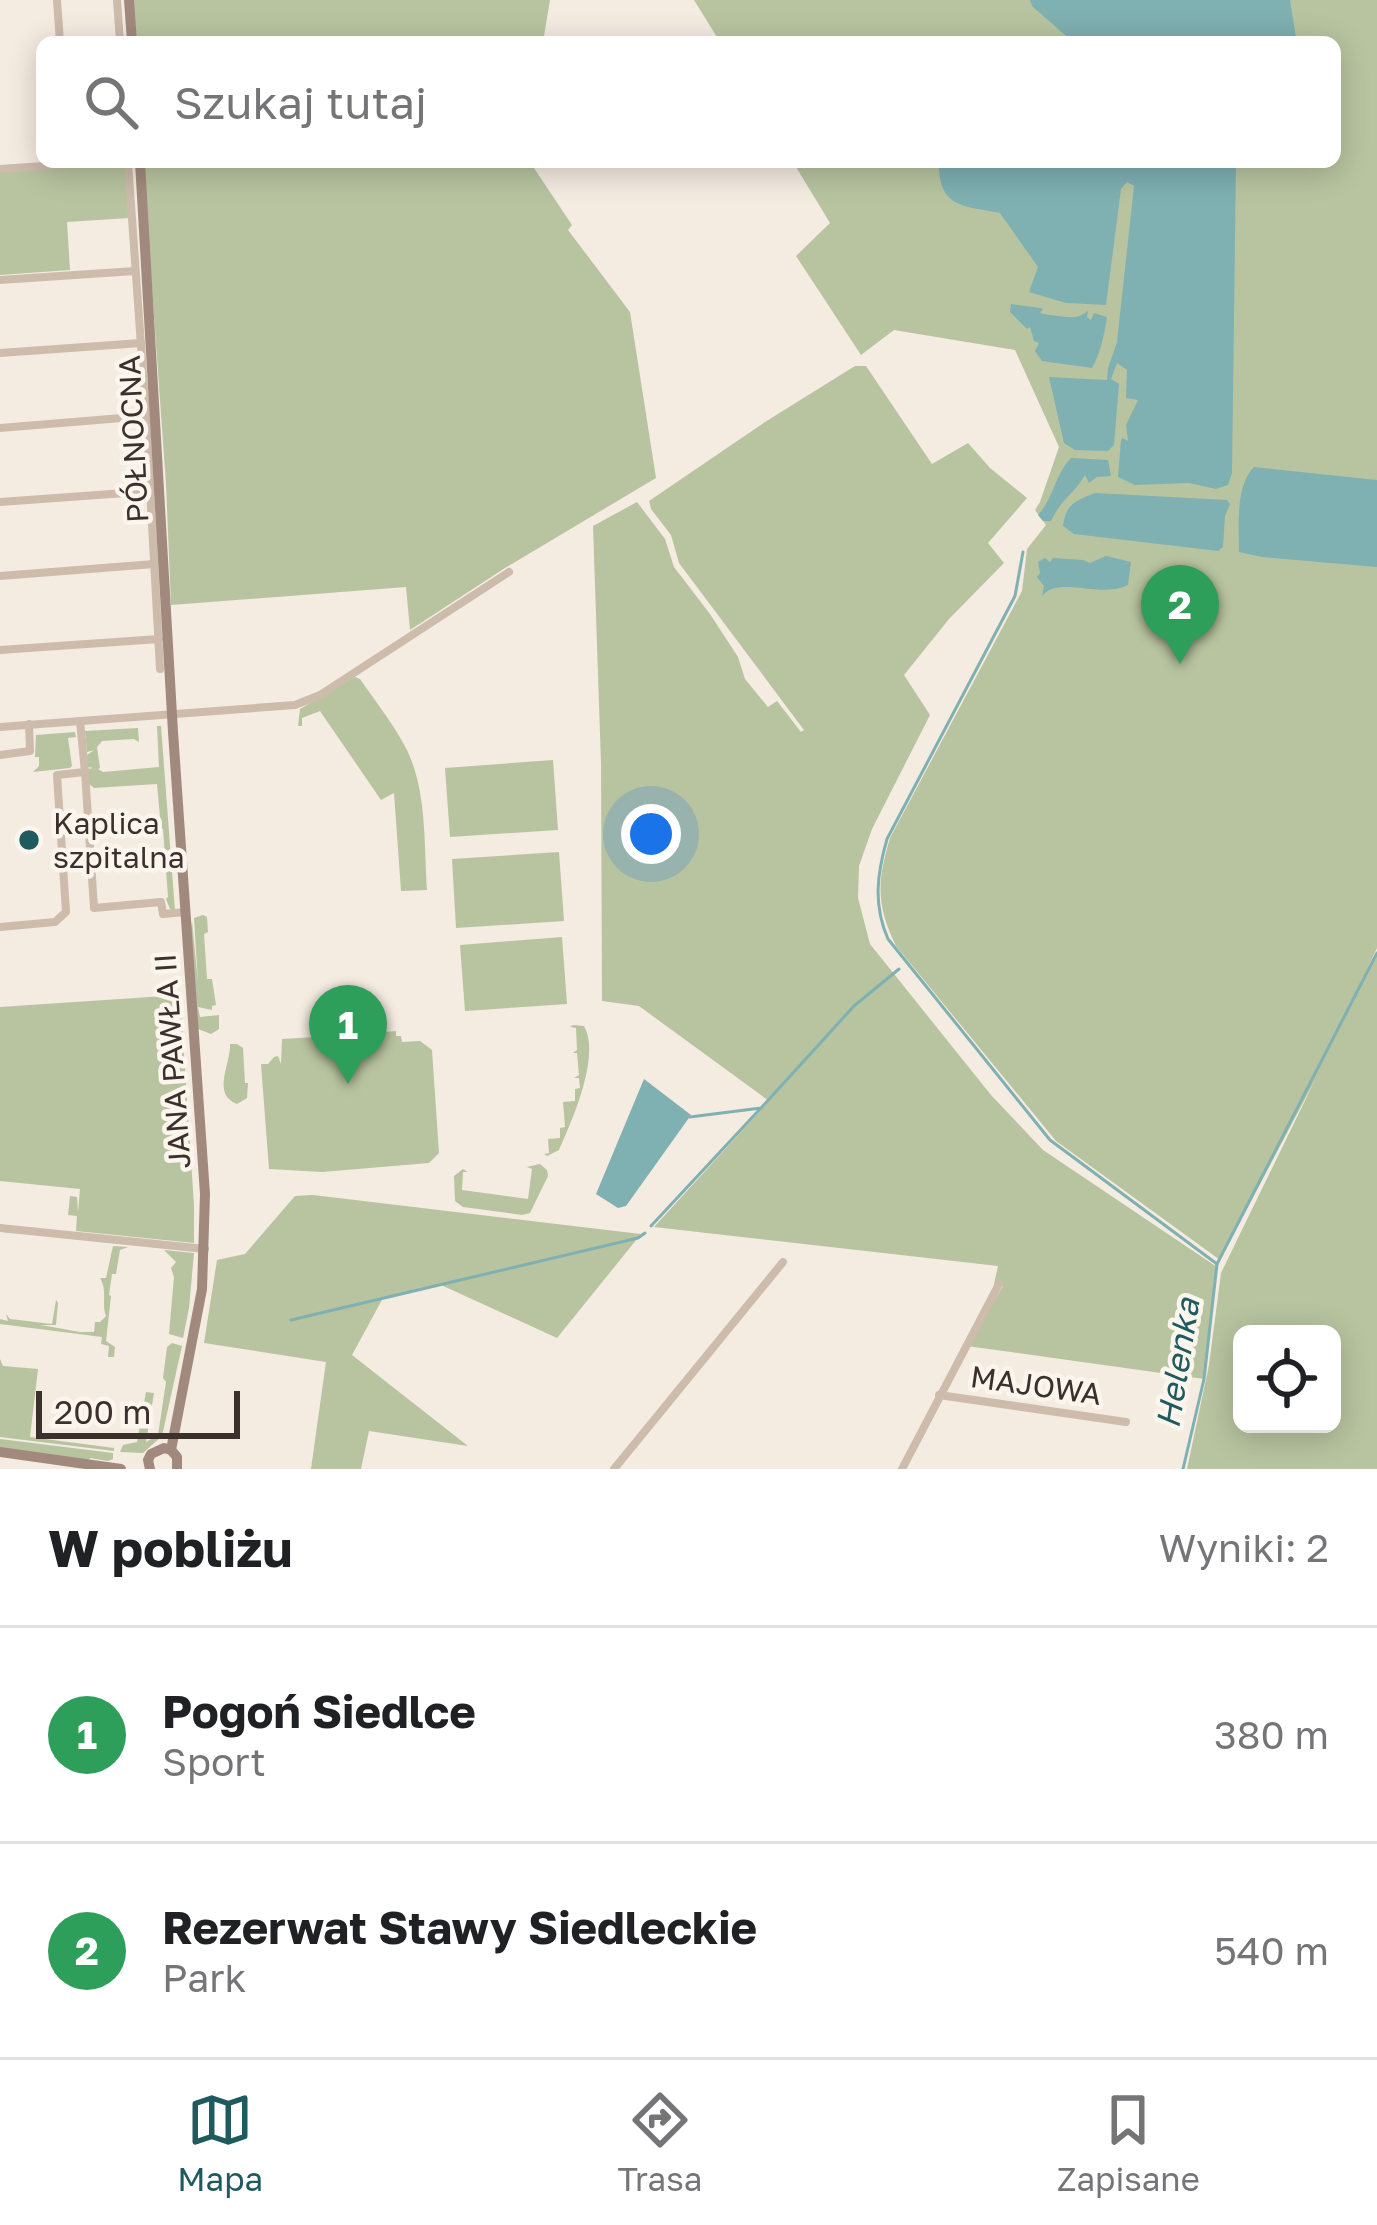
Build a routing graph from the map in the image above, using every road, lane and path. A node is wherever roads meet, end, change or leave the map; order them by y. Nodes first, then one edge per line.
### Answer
1 (57, 0) edge
2 (117, 0) edge
3 (129, 0) edge
4 (60, 36) edge
5 (120, 36) edge
6 (132, 36) edge
7 (36, 166) edge
8 (128, 168) edge
9 (140, 168) edge
10 (0, 170) edge
11 (135, 271) junction
12 (0, 280) edge
13 (141, 344) junction
14 (0, 353) edge
15 (146, 416) junction
16 (0, 428) edge
17 (155, 491) junction
18 (0, 502) edge
19 (155, 564) junction
20 (509, 572) dead end
21 (0, 576) edge
22 (159, 639) junction
23 (0, 650) edge
24 (160, 669) dead end
25 (172, 714) junction
26 (80, 721) junction
27 (29, 724) junction
28 (0, 727) edge
29 (0, 755) edge
30 (85, 772) junction
31 (186, 912) junction
32 (0, 927) edge
33 (0, 1228) edge
34 (206, 1249) junction
35 (783, 1262) dead end
36 (999, 1284) dead end
37 (940, 1395) junction
38 (1126, 1422) dead end
39 (0, 1452) edge
40 (175, 1460) edge
41 (149, 1465) edge
42 (906, 1468) edge
43 (123, 1469) edge
44 (614, 1469) edge

1 - 4 street
2 - 5 street
3 - 6 main road
7 - 10 street
8 - 11 street, PÓŁNOCNA
9 - 17 main road, PÓŁNOCNA
11 - 12 street
11 - 13 street, PÓŁNOCNA
13 - 14 street
13 - 15 street, PÓŁNOCNA
15 - 16 street
15 - 17 street, PÓŁNOCNA
17 - 18 street
17 - 19 street, PÓŁNOCNA
17 - 25 main road, PÓŁNOCNA
19 - 21 street
19 - 22 street, PÓŁNOCNA
20 - 25 street
22 - 23 street
22 - 24 street, PÓŁNOCNA
25 - 26 street
25 - 31 main road, JANA PAWŁA II
26 - 27 street
26 - 30 street
27 - 28 street
27 - 29 street
30 - 31 street
30 - 32 street
31 - 34 main road, JANA PAWŁA II
33 - 34 street
34 - 40 main road, JANA PAWŁA II
35 - 44 street
36 - 37 street
37 - 38 street, MAJOWA
37 - 42 street
39 - 43 main road
40 - 41 main road
41 - 43 main road

